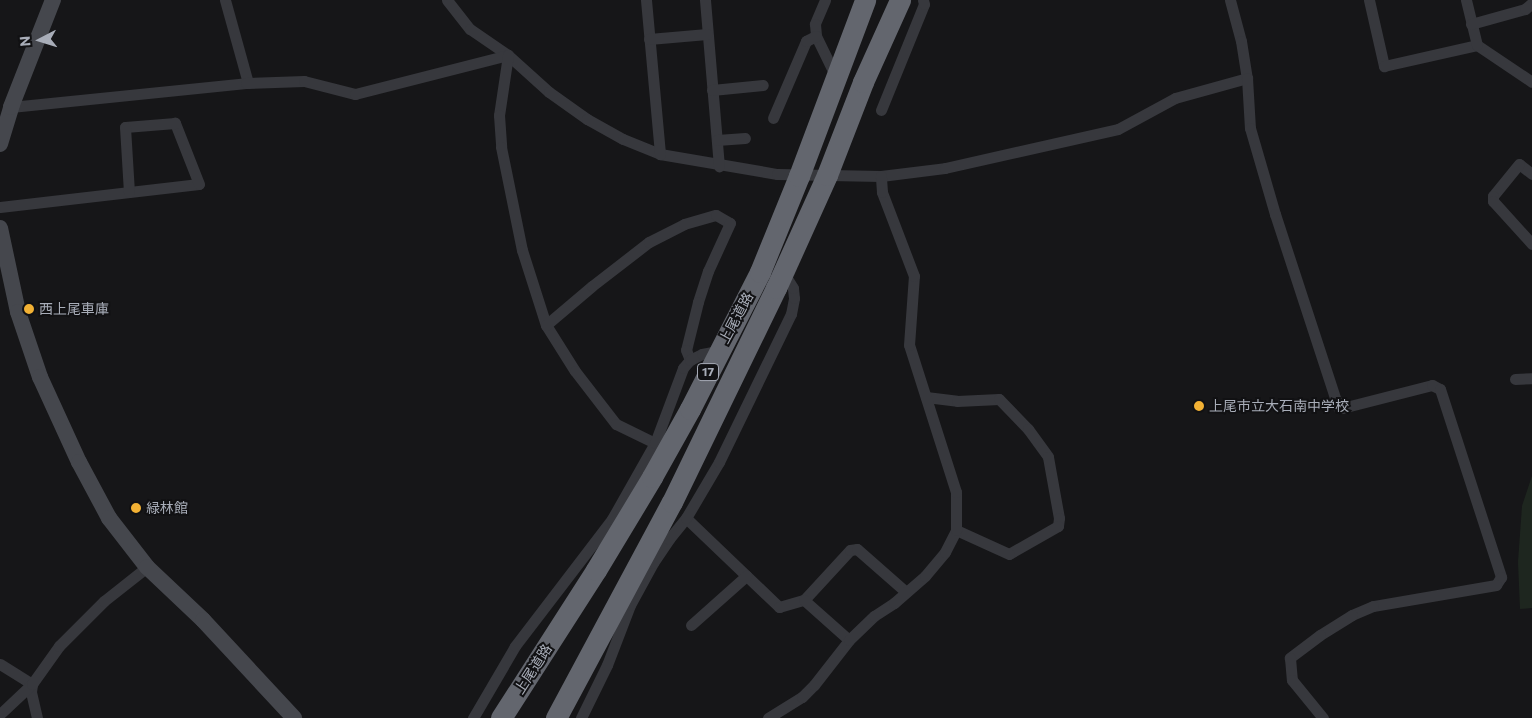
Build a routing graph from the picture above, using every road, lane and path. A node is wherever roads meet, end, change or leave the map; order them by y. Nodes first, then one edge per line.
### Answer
1 (53, 0) edge
2 (225, 0) edge
3 (448, 0) edge
4 (646, 0) edge
5 (705, 0) edge
6 (825, 0) edge
7 (865, 0) edge
8 (924, 0) edge
9 (1230, 0) edge
10 (1369, 0) edge
11 (1466, 0) edge
12 (901, 1) edge
13 (1532, 3) edge
14 (1471, 24) junction
15 (707, 34) junction
16 (816, 36) junction
17 (649, 39) junction
18 (1477, 45) junction
19 (508, 55) junction
20 (836, 77) junction
21 (1247, 78) junction
22 (1532, 82) edge
23 (248, 83) junction
24 (762, 85) dead end
25 (712, 90) junction
26 (881, 110) dead end
27 (6, 117) edge
28 (773, 118) dead end
29 (745, 138) dead end
30 (717, 140) junction
31 (0, 144) edge
32 (660, 154) junction
33 (719, 166) junction
34 (1532, 174) edge
35 (827, 175) junction
36 (799, 176) junction
37 (881, 176) junction
38 (129, 192) junction
39 (0, 207) edge
40 (0, 228) edge
41 (1532, 244) edge
42 (783, 272) junction
43 (546, 325) junction
44 (718, 351) junction
45 (690, 360) junction
46 (1532, 378) edge
47 (1514, 379) dead end
48 (926, 397) junction
49 (655, 443) junction
50 (686, 518) junction
51 (956, 530) junction
52 (147, 566) junction
53 (746, 576) junction
54 (906, 592) junction
55 (804, 600) junction
56 (691, 625) dead end
57 (848, 640) junction
58 (0, 664) edge
59 (32, 684) junction
60 (0, 714) edge
61 (37, 718) edge
62 (294, 718) edge
63 (473, 718) edge
64 (502, 718) edge
65 (556, 718) edge
66 (581, 718) edge
67 (768, 718) edge
68 (1323, 718) edge

1 - 27 street
2 - 23 street
3 - 19 street
4 - 17 street
5 - 15 street
6 - 16 street
7 - 20 highway, 上尾道路 / 17
8 - 26 street
9 - 21 street
10 - 18 street
11 - 14 street
12 - 35 highway, 上尾道路 / 17
13 - 14 street
14 - 18 street
15 - 17 street
15 - 25 street
16 - 20 street
16 - 28 street
17 - 32 street
18 - 22 street
19 - 23 street
19 - 32 street
19 - 43 street
20 - 36 highway, 上尾道路 / 17
21 - 37 street
21 - 68 street
23 - 27 street
24 - 25 street
25 - 30 street
27 - 31 street
29 - 30 street
30 - 33 street
32 - 33 street
33 - 36 street
34 - 41 street
35 - 36 street
35 - 37 street
35 - 42 highway, 上尾道路 / 17
36 - 44 highway, 上尾道路 / 17
37 - 48 street
38 - 38 street
38 - 39 street
40 - 52 street
42 - 50 street
42 - 65 highway, 上尾道路 / 17
43 - 45 street
43 - 49 street
44 - 45 street
44 - 64 highway, 上尾道路 / 17
45 - 49 street
46 - 47 street
48 - 51 street
48 - 51 street
49 - 63 street
50 - 53 street
50 - 66 street
51 - 54 street
52 - 59 street
52 - 62 street
53 - 55 street
53 - 56 street
54 - 55 street
54 - 57 street
55 - 57 street
57 - 67 street
58 - 59 street
59 - 60 street
59 - 61 street

